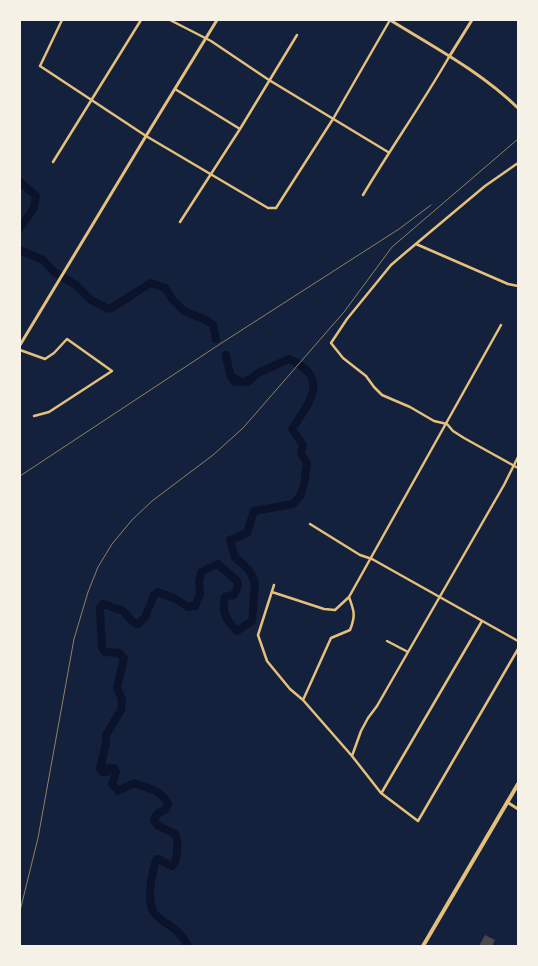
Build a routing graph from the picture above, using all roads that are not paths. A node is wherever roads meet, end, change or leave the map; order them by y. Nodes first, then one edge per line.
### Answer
1 (62, 20) edge
2 (141, 20) edge
3 (170, 20) edge
4 (218, 20) edge
5 (390, 20) edge
6 (472, 20) edge
7 (297, 34) dead end
8 (206, 39) junction
9 (450, 57) junction
10 (268, 80) junction
11 (175, 88) junction
12 (91, 100) junction
13 (518, 108) edge
14 (333, 119) junction
15 (240, 128) junction
16 (146, 136) junction
17 (388, 152) junction
18 (53, 162) dead end
19 (518, 163) edge
20 (211, 175) junction
21 (363, 195) dead end
22 (180, 222) dead end
23 (416, 244) junction
24 (518, 286) edge
25 (501, 325) dead end
26 (20, 345) edge
27 (20, 350) edge
28 (34, 416) dead end
29 (447, 424) junction
30 (518, 456) edge
31 (513, 465) junction
32 (518, 468) edge
33 (310, 524) dead end
34 (372, 559) junction
35 (274, 585) dead end
36 (272, 592) junction
37 (440, 596) junction
38 (349, 597) junction
39 (482, 621) junction
40 (387, 641) dead end
41 (518, 641) edge
42 (518, 649) edge
43 (408, 652) junction
44 (303, 700) junction
45 (352, 756) junction
46 (518, 784) edge
47 (381, 792) junction
48 (507, 802) junction
49 (518, 809) edge
50 (423, 946) edge

1 - 12 street
2 - 12 street
3 - 8 street
4 - 8 street
5 - 9 street
5 - 14 street
6 - 9 street
7 - 10 street
8 - 10 street
8 - 11 street
9 - 13 street
9 - 17 street
10 - 14 street
10 - 15 street
11 - 15 street
11 - 16 street
12 - 16 street
12 - 18 street
14 - 17 street
14 - 20 street
15 - 20 street
16 - 20 street
16 - 26 street
17 - 21 street
19 - 23 street
20 - 22 street
23 - 24 street
23 - 29 street
25 - 29 street
27 - 28 street
29 - 31 street
29 - 34 street
30 - 31 street
31 - 32 street
31 - 37 street
33 - 34 street
34 - 37 street
34 - 38 street
35 - 36 street
36 - 38 street
36 - 44 street
37 - 39 street
37 - 43 street
38 - 44 street
39 - 41 street
39 - 47 street
40 - 43 street
42 - 47 street
43 - 45 street
44 - 45 street
45 - 47 street
46 - 48 main road
48 - 49 street
48 - 50 main road

